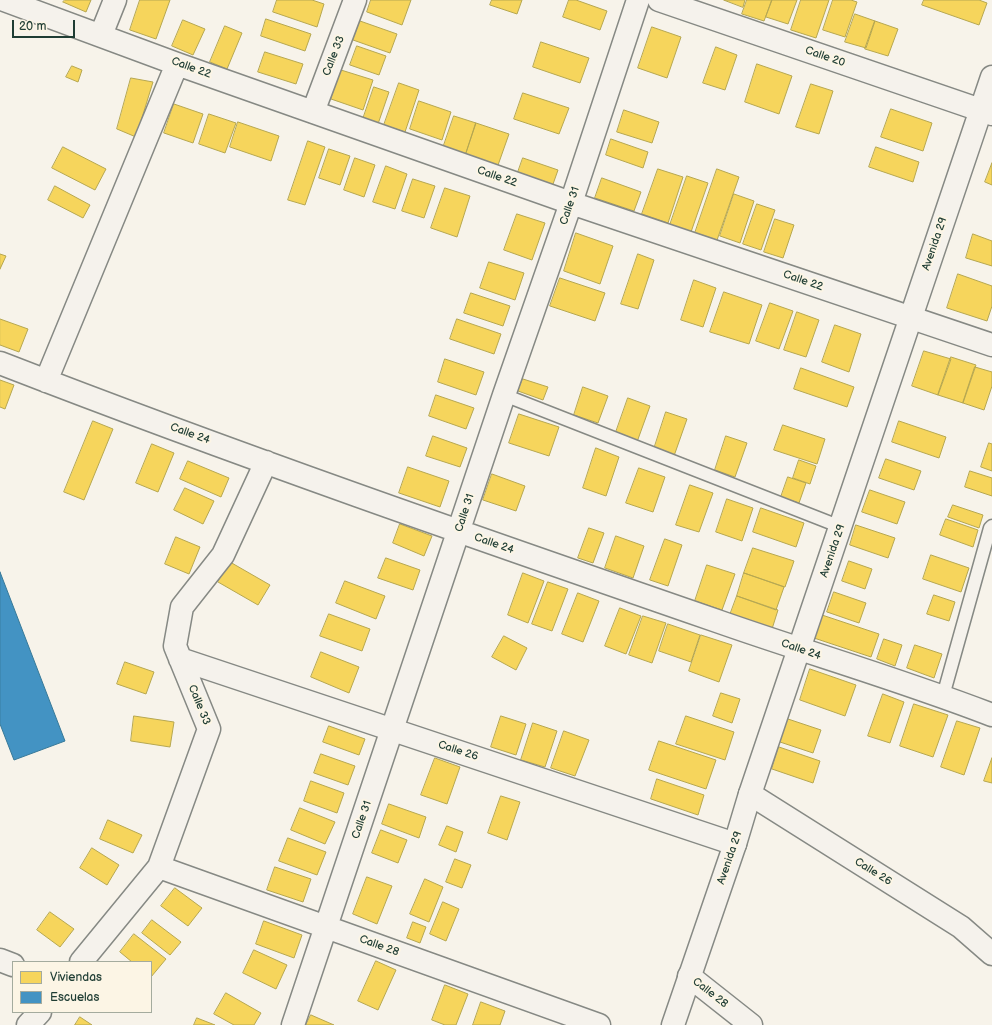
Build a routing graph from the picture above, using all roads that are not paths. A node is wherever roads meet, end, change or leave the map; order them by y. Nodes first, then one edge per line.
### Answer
1 (4, 0) edge
2 (115, 0) edge
3 (355, 0) edge
4 (638, 0) edge
5 (659, 0) edge
6 (101, 35) junction
7 (177, 64) junction
8 (992, 77) edge
9 (313, 112) junction
10 (986, 112) edge
11 (571, 203) junction
12 (910, 317) junction
13 (992, 345) edge
14 (0, 363) edge
15 (46, 381) junction
16 (504, 395) junction
17 (266, 462) junction
18 (992, 526) edge
19 (841, 527) junction
20 (459, 531) junction
21 (799, 650) junction
22 (180, 659) junction
23 (943, 696) junction
24 (992, 715) edge
25 (392, 729) junction
26 (750, 794) junction
27 (735, 844) junction
28 (159, 867) junction
29 (326, 927) junction
30 (992, 954) edge
31 (0, 960) edge
32 (82, 961) edge
33 (12, 965) edge
34 (689, 976) junction
35 (39, 1013) edge
36 (28, 1025) edge
37 (293, 1025) edge
38 (599, 1025) edge
39 (672, 1025) edge
40 (750, 1025) edge

1 - 6 street, Calle 22
2 - 6 street
3 - 9 street, Calle 33
4 - 11 street, Calle 31
5 - 10 street, Calle 20
6 - 7 street, Calle 22
7 - 9 street, Calle 22
7 - 15 street
8 - 10 street, Avenida 29
9 - 11 street, Calle 22
10 - 12 street, Avenida 29
11 - 12 street, Calle 22
11 - 16 street, Calle 31
12 - 13 street, Calle 22
12 - 19 street, Avenida 29
14 - 15 street, Calle 24
15 - 17 street, Calle 24
16 - 19 lane
16 - 20 street, Calle 31
17 - 20 street, Calle 24
17 - 22 street, Calle 33
18 - 23 lane
19 - 21 street, Avenida 29
20 - 21 street, Calle 24
20 - 25 street, Calle 31
21 - 23 street, Calle 24
21 - 26 street, Avenida 29
22 - 25 street, Calle 26
22 - 28 street, Calle 33
23 - 24 street, Calle 24
25 - 27 street, Calle 26
25 - 29 street, Calle 31
26 - 27 street, Avenida 29
26 - 30 street, Calle 26
27 - 34 street, Avenida 29
28 - 29 street, Calle 28
28 - 32 street, Calle 33
29 - 37 street, Calle 31
29 - 38 street, Calle 28
31 - 33 street
34 - 39 street, Avenida 29
34 - 40 street, Calle 28
35 - 36 street

